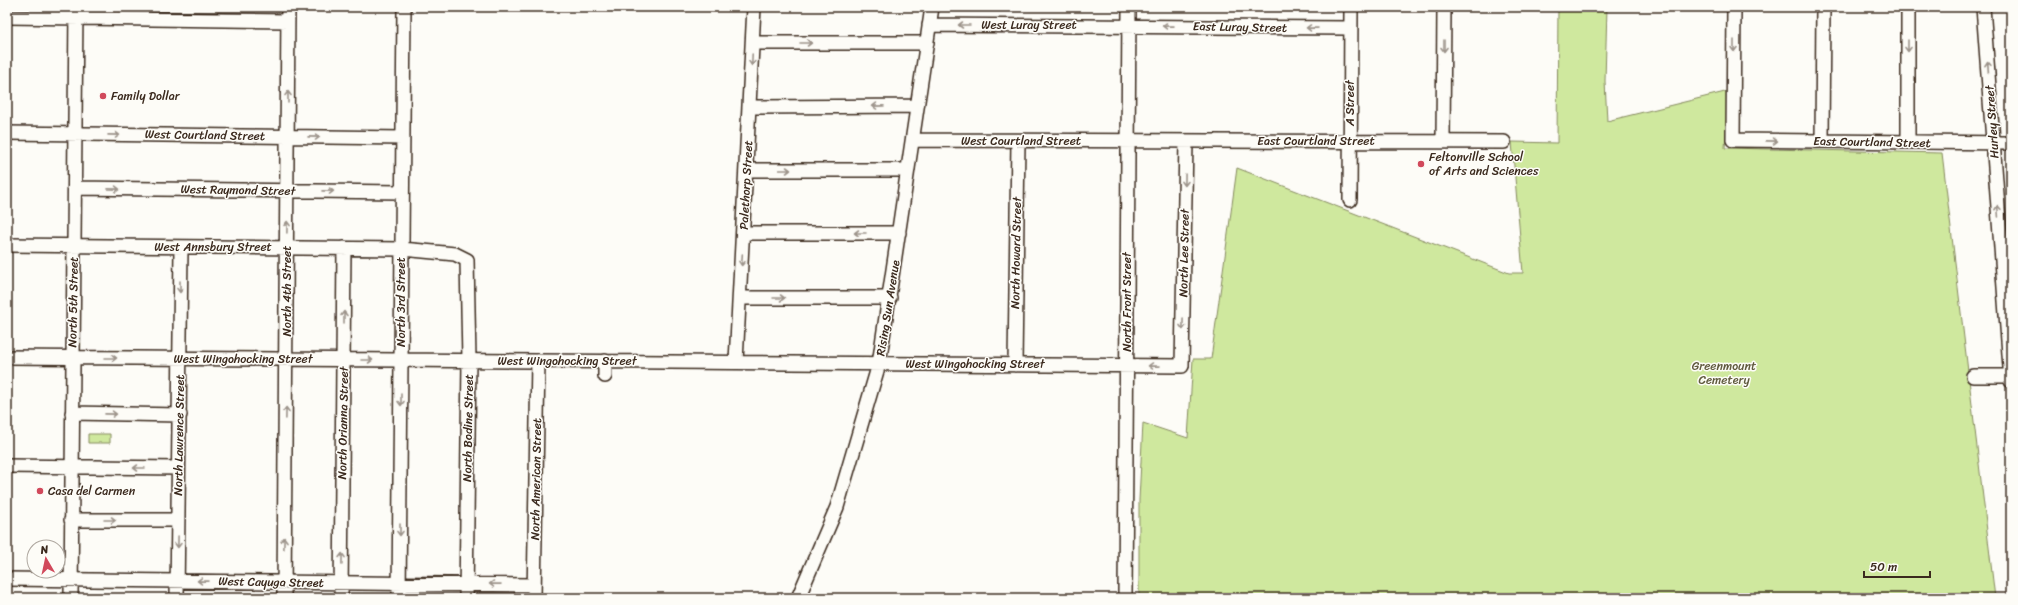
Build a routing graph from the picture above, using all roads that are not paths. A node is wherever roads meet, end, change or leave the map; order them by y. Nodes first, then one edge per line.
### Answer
1 (288, 7) edge
2 (404, 7) edge
3 (754, 7) edge
4 (932, 7) edge
5 (1129, 7) edge
6 (1350, 7) edge
7 (1444, 7) edge
8 (1734, 7) edge
9 (1824, 7) edge
10 (1908, 7) edge
11 (1983, 7) edge
12 (76, 12) edge
13 (7, 17) edge
14 (288, 21) junction
15 (929, 25) junction
16 (1129, 26) junction
17 (1351, 28) junction
18 (753, 43) junction
19 (927, 43) junction
20 (917, 106) junction
21 (750, 107) junction
22 (7, 133) edge
23 (75, 134) junction
24 (288, 136) junction
25 (403, 138) junction
26 (913, 140) junction
27 (1018, 141) junction
28 (1128, 141) junction
29 (1186, 141) junction
30 (1350, 141) junction
31 (1443, 141) junction
32 (1822, 141) junction
33 (1504, 142) dead end
34 (1908, 142) junction
35 (1993, 143) junction
36 (2011, 143) edge
37 (746, 170) junction
38 (908, 170) junction
39 (75, 188) junction
40 (288, 191) junction
41 (402, 192) junction
42 (1350, 200) dead end
43 (743, 233) junction
44 (899, 234) junction
45 (7, 245) edge
46 (75, 245) junction
47 (286, 247) junction
48 (181, 248) junction
49 (344, 248) junction
50 (402, 250) junction
51 (466, 259) joint
52 (740, 298) junction
53 (890, 298) junction
54 (7, 357) edge
55 (72, 358) junction
56 (180, 358) junction
57 (286, 359) junction
58 (344, 360) junction
59 (401, 360) junction
60 (469, 360) junction
61 (538, 361) junction
62 (605, 362) junction
63 (736, 362) junction
64 (879, 364) junction
65 (1015, 365) junction
66 (1127, 366) junction
67 (1182, 366) joint
68 (605, 376) dead end
69 (1973, 376) dead end
70 (2011, 377) edge
71 (72, 413) junction
72 (180, 415) junction
73 (7, 466) edge
74 (72, 467) junction
75 (178, 468) junction
76 (71, 520) junction
77 (178, 520) junction
78 (7, 579) edge
79 (71, 580) junction
80 (177, 581) junction
81 (284, 582) junction
82 (342, 583) junction
83 (400, 583) junction
84 (466, 584) junction
85 (534, 585) junction
86 (71, 598) edge
87 (177, 598) edge
88 (284, 598) edge
89 (341, 598) edge
90 (399, 598) edge
91 (466, 598) edge
92 (534, 598) edge
93 (798, 598) edge
94 (1125, 598) edge

1 - 14 street, North 4th Street
2 - 25 street, North 3rd Street
3 - 18 street, Palethorp Street
4 - 15 street, Rising Sun Avenue
5 - 16 street, North Front Street
6 - 17 street, A Street
7 -> 31 street
8 -> 32 street, East Courtland Street
9 - 32 street
10 -> 34 street
35 -> 11 street, Hurley Street
12 - 13 street
12 - 14 street
12 - 23 street, North 5th Street
24 -> 14 street, North 4th Street
16 -> 15 street, West Luray Street
15 - 19 street, Rising Sun Avenue
17 -> 16 street, East Luray Street
16 - 28 street, North Front Street
17 - 30 street, A Street
18 -> 19 street
18 -> 21 street, Palethorp Street
19 - 20 street, Rising Sun Avenue
20 -> 21 street
20 - 26 street, Rising Sun Avenue
21 - 37 street, Palethorp Street
22 - 23 street, West Courtland Street
23 -> 24 street, West Courtland Street
23 - 39 street, North 5th Street
24 -> 25 street, West Courtland Street
24 - 40 street, North 4th Street
25 - 41 street, North 3rd Street
26 - 27 street, West Courtland Street
26 - 38 street, Rising Sun Avenue
27 - 28 street, West Courtland Street
27 - 65 street, North Howard Street
28 - 29 street, East Courtland Street
28 - 66 street, North Front Street
29 - 30 street, East Courtland Street
29 -> 67 street, North Lee Street
30 - 31 street, East Courtland Street
30 - 42 street, A Street
31 - 33 street, East Courtland Street
32 - 34 street, East Courtland Street
34 - 35 street, East Courtland Street
35 - 36 street, East Courtland Street
70 -> 35 street, Hurley Street
37 -> 38 street
37 - 43 street, Palethorp Street
38 - 44 street, Rising Sun Avenue
39 -> 40 street, West Raymond Street
39 - 46 street, North 5th Street
40 -> 41 street, West Raymond Street
47 -> 40 street, North 4th Street
41 - 50 street, North 3rd Street
44 -> 43 street
43 -> 52 street, Palethorp Street
44 - 53 street, Rising Sun Avenue
45 - 46 street, West Annsbury Street
46 - 48 street, West Annsbury Street
46 - 55 street, North 5th Street
47 - 48 street, West Annsbury Street
47 - 49 street, West Annsbury Street
47 - 57 street, North 4th Street
48 -> 56 street, North Lawrence Street
49 - 50 street, West Annsbury Street
58 -> 49 street, North Orianna Street
50 - 51 street, West Annsbury Street
50 - 59 street, North 3rd Street
51 - 60 street, North Bodine Street
52 -> 53 street
52 - 63 street, Palethorp Street
53 - 64 street, Rising Sun Avenue
54 - 55 street, West Wingohocking Street
55 -> 56 street, West Wingohocking Street
55 - 71 street, North 5th Street
56 - 57 street, West Wingohocking Street
56 - 72 street, North Lawrence Street
57 - 58 street, West Wingohocking Street
81 -> 57 street, North 4th Street
58 -> 59 street, West Wingohocking Street
82 -> 58 street, North Orianna Street
59 - 60 street, West Wingohocking Street
59 -> 83 street, North 3rd Street
60 - 61 street, West Wingohocking Street
60 - 84 street, North Bodine Street
61 - 62 street, West Wingohocking Street
61 - 85 street, North American Street
62 - 63 street, West Wingohocking Street
62 - 68 street
63 - 64 street, West Wingohocking Street
64 - 65 street, West Wingohocking Street
64 - 93 street, Rising Sun Avenue
65 - 66 street, West Wingohocking Street
67 -> 66 street, West Wingohocking Street
66 - 94 street, North Front Street
69 - 70 street
71 -> 72 street
71 - 74 street, North 5th Street
72 - 75 street, North Lawrence Street
73 - 74 street
75 -> 74 street
74 - 76 street, North 5th Street
75 - 77 street, North Lawrence Street
76 -> 77 street
76 - 79 street, North 5th Street
77 -> 80 street, North Lawrence Street
78 - 79 street, West Cayuga Street
79 - 80 street, West Cayuga Street
79 - 86 street, North 5th Street
81 -> 80 street, West Cayuga Street
80 - 87 street, North Lawrence Street
81 - 82 street, West Cayuga Street
81 - 88 street, North 4th Street
82 - 83 street, West Cayuga Street
82 - 89 street, North Orianna Street
83 - 84 street, West Cayuga Street
83 - 90 street, North 3rd Street
85 -> 84 street, West Cayuga Street
84 - 91 street, North Bodine Street
85 - 92 street, North American Street

